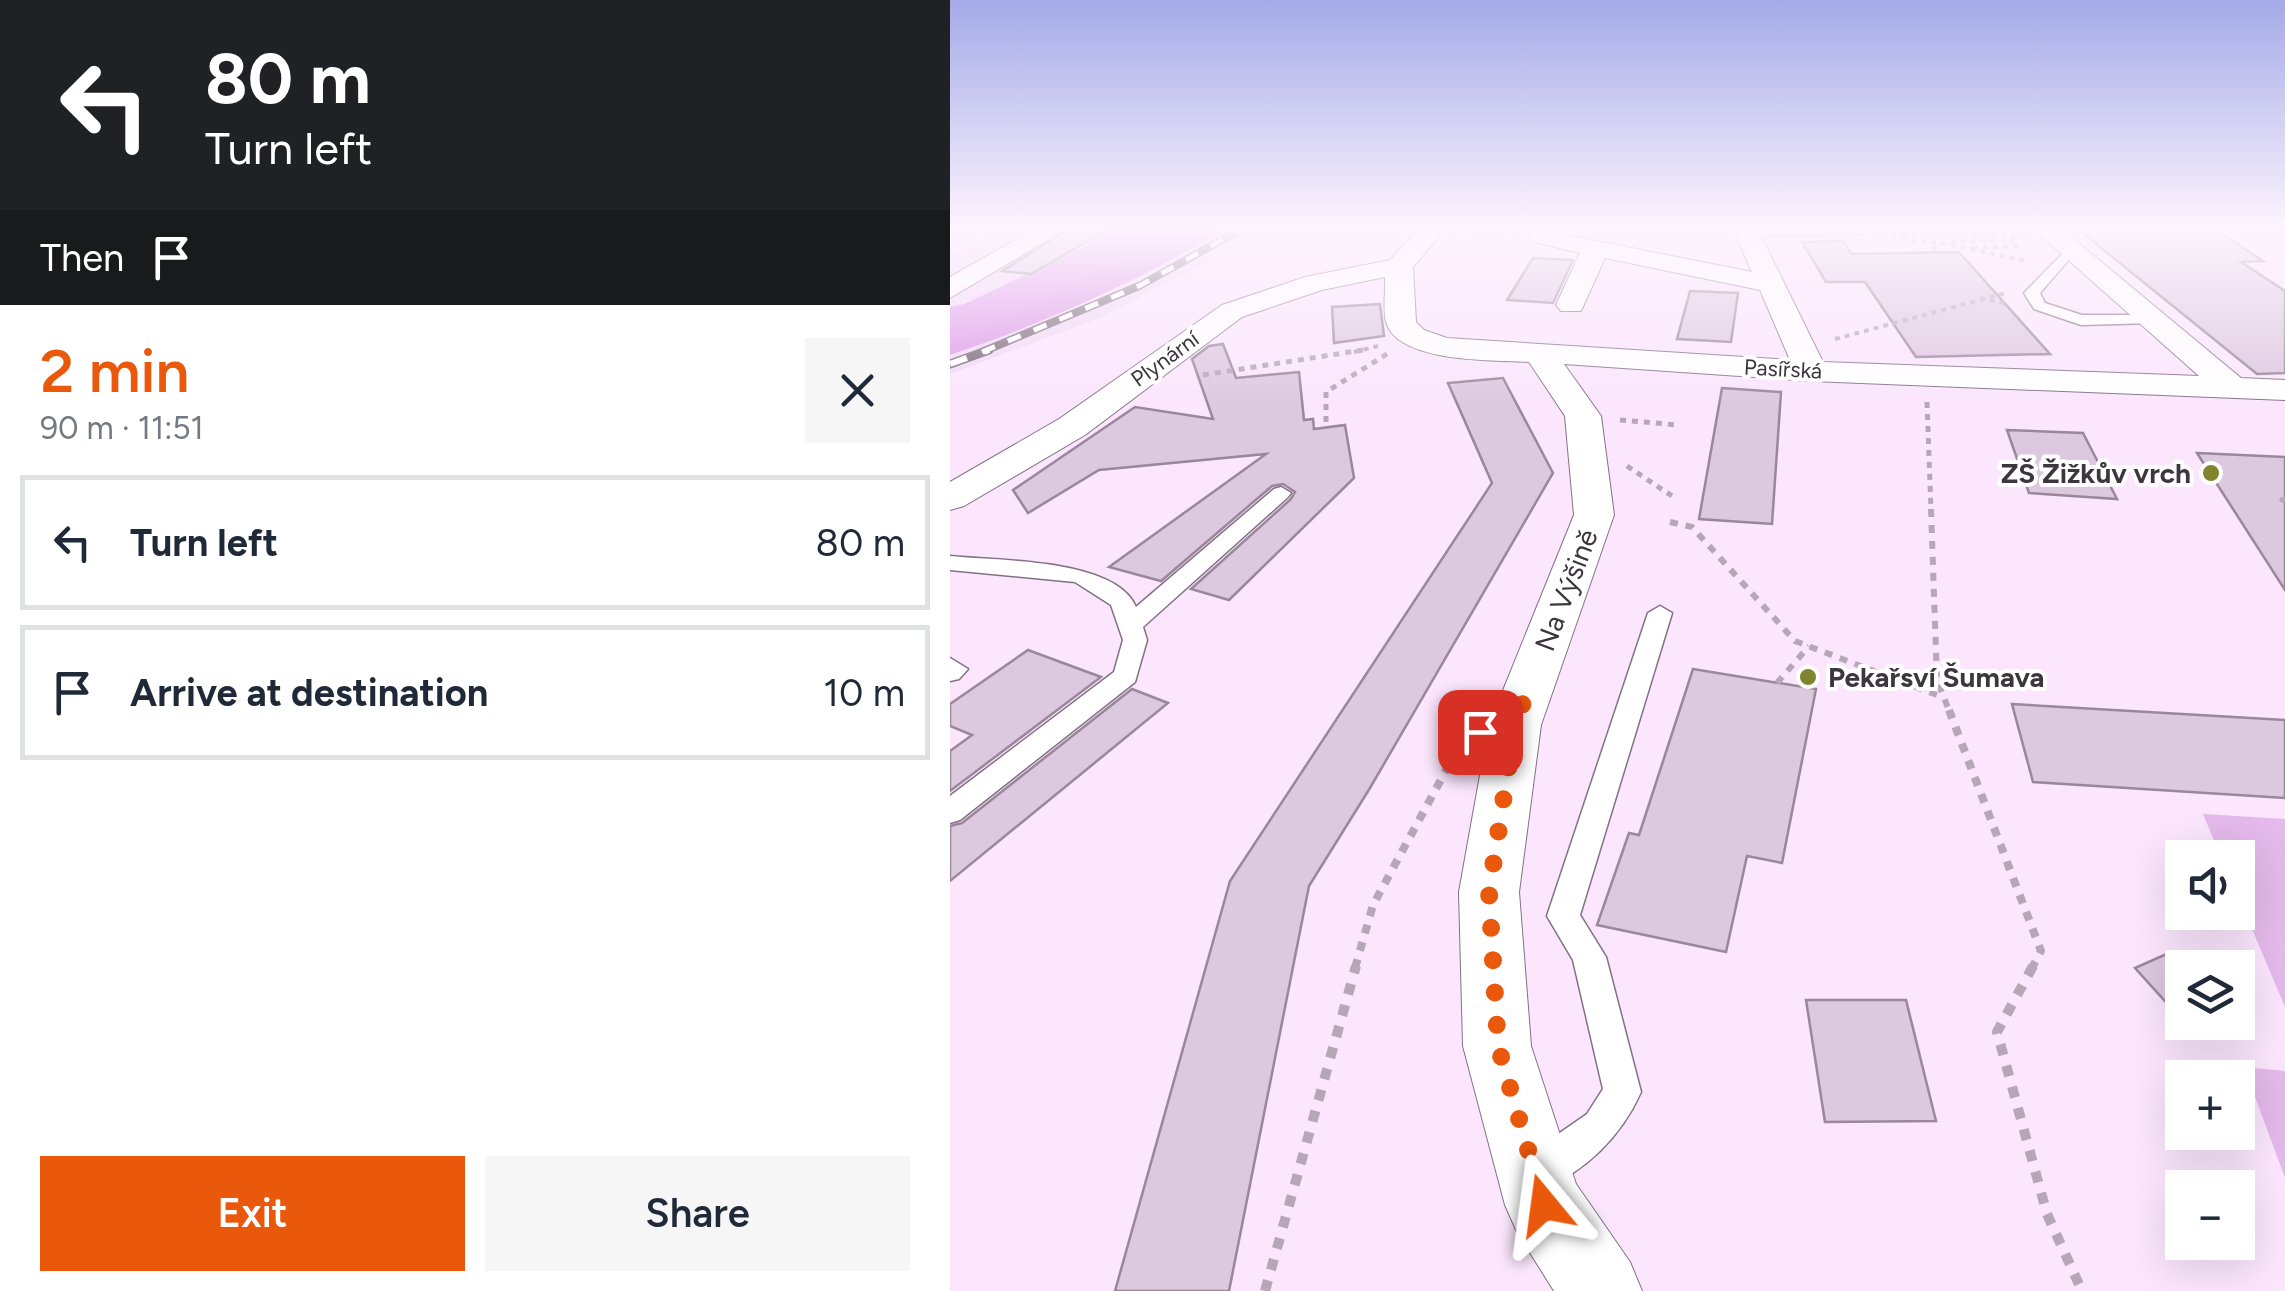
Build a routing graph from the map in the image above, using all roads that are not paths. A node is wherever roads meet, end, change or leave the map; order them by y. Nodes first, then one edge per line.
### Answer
1 (1303, 286) edge
2 (1400, 286) edge
3 (1579, 286) edge
4 (1770, 286) edge
5 (2034, 286) edge
6 (2105, 286) edge
7 (1571, 305) dead end
8 (2148, 320) junction
9 (1540, 354) junction
10 (1817, 357) junction
11 (2232, 388) junction
12 (2285, 390) edge
13 (1281, 493) dead end
14 (950, 498) edge
15 (950, 564) edge
16 (1660, 613) dead end
17 (1130, 625) junction
18 (950, 812) edge
19 (1535, 1174) junction
20 (1601, 1291) edge

1 - 14 street, Plynární
2 - 9 street, Pasířská
3 - 7 street
4 - 10 street
5 - 8 lane
6 - 8 street
8 - 11 street
9 - 10 street, Pasířská
9 - 19 street, Na Výšině
10 - 11 street, Pasířská
11 - 12 street, Pasířská
13 - 17 lane
15 - 17 lane
16 - 19 lane
17 - 18 lane
19 - 20 street, Na Výšině

